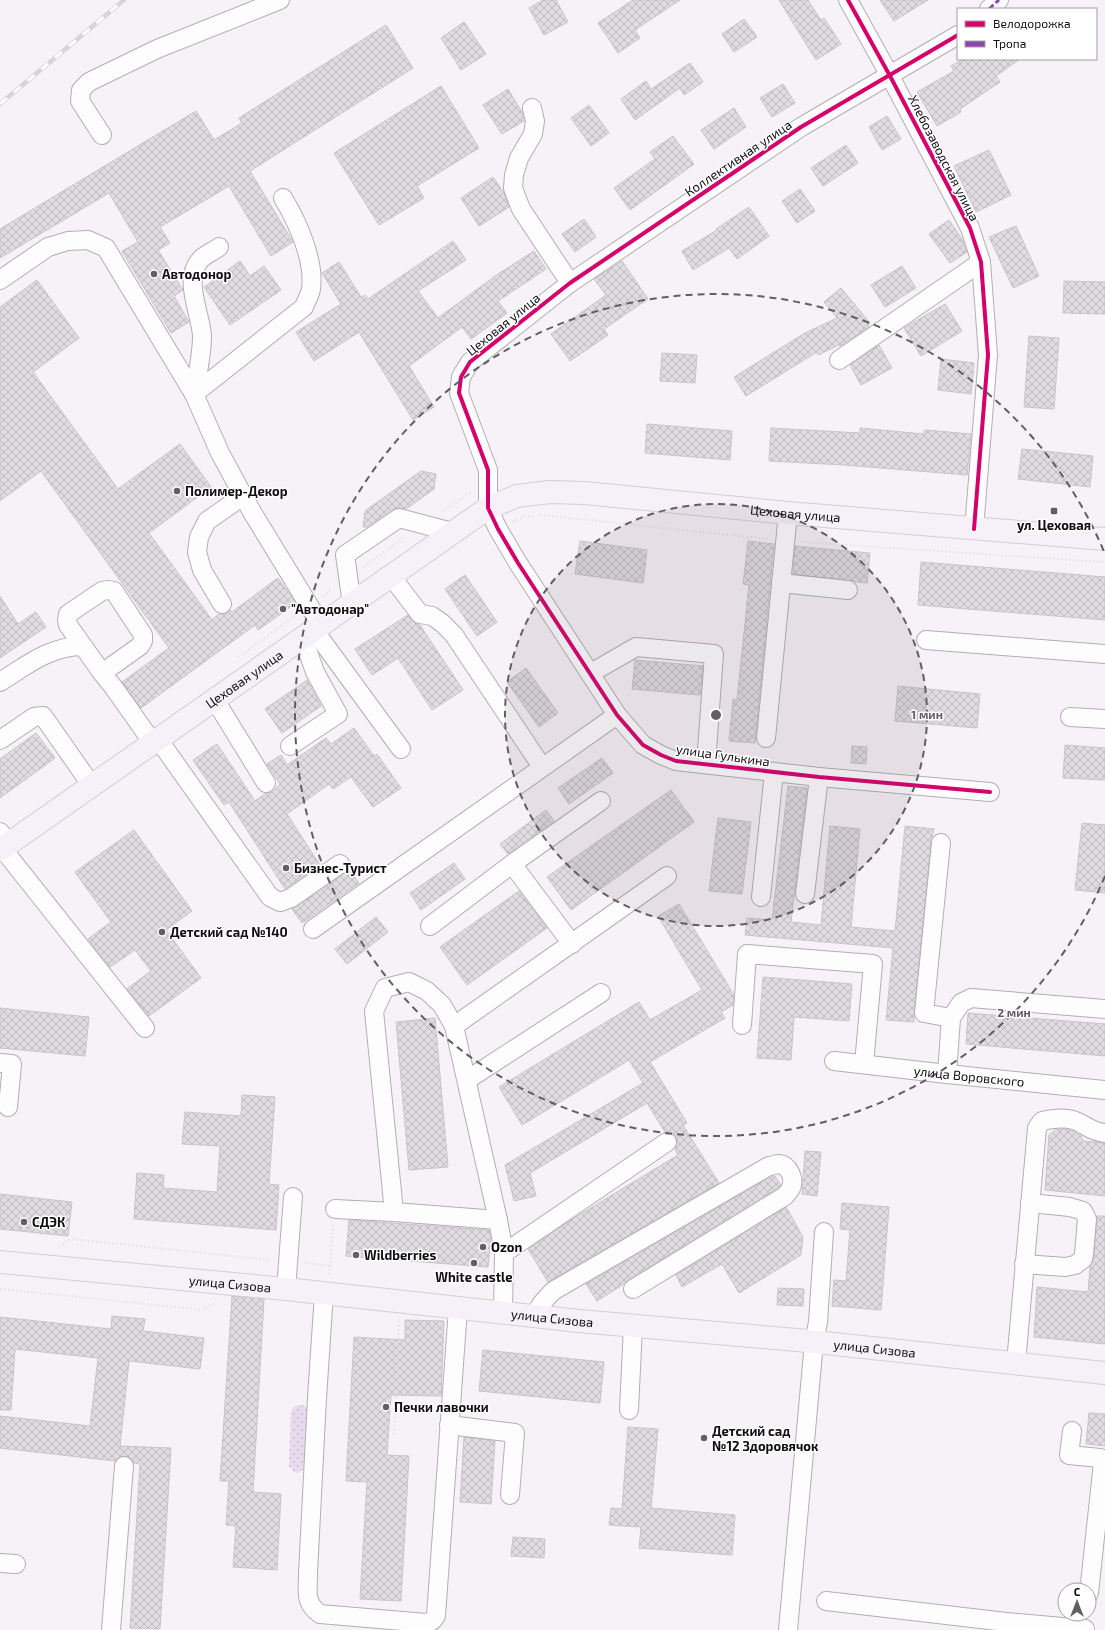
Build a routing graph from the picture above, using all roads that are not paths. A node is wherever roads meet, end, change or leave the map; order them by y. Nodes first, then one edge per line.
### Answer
1 (280, 0) edge
2 (848, 0) edge
3 (999, 0) edge
4 (990, 8) edge
5 (957, 36) edge
6 (890, 76) junction
7 (532, 108) dead end
8 (102, 135) dead end
9 (283, 198) dead end
10 (634, 239) joint
11 (219, 247) dead end
12 (981, 262) junction
13 (0, 280) edge
14 (570, 283) junction
15 (839, 360) dead end
16 (194, 394) junction
17 (243, 496) junction
18 (488, 508) junction
19 (788, 513) junction
20 (974, 529) junction
21 (452, 532) junction
22 (1105, 539) edge
23 (391, 576) junction
24 (781, 584) junction
25 (848, 590) dead end
26 (222, 604) dead end
27 (352, 604) junction
28 (311, 632) junction
29 (926, 640) dead end
30 (83, 646) junction
31 (1105, 654) edge
32 (102, 673) junction
33 (590, 673) junction
34 (0, 682) edge
35 (215, 700) junction
36 (617, 715) junction
37 (1070, 716) dead end
38 (1105, 719) edge
39 (766, 738) dead end
40 (0, 740) edge
41 (156, 741) junction
42 (290, 746) dead end
43 (400, 749) dead end
44 (706, 764) junction
45 (542, 767) junction
46 (774, 772) junction
47 (819, 777) junction
48 (266, 783) dead end
49 (92, 786) junction
50 (990, 792) dead end
51 (601, 801) dead end
52 (941, 842) dead end
53 (3, 843) edge
54 (340, 864) dead end
55 (512, 864) junction
56 (667, 876) dead end
57 (805, 894) dead end
58 (761, 897) dead end
59 (430, 926) dead end
60 (313, 929) dead end
61 (572, 944) junction
62 (601, 993) dead end
63 (1105, 1009) edge
64 (951, 1018) junction
65 (742, 1025) dead end
66 (454, 1026) junction
67 (145, 1028) dead end
68 (834, 1061) dead end
69 (0, 1063) edge
70 (864, 1064) junction
71 (947, 1074) junction
72 (467, 1080) junction
73 (1105, 1090) edge
74 (8, 1107) dead end
75 (1105, 1133) edge
76 (667, 1142) dead end
77 (293, 1196) dead end
78 (1030, 1203) junction
79 (335, 1209) road end
80 (394, 1212) junction
81 (498, 1220) junction
82 (824, 1232) dead end
83 (504, 1252) junction
84 (0, 1262) edge
85 (1024, 1264) junction
86 (326, 1288) junction
87 (286, 1289) junction
88 (633, 1289) dead end
89 (458, 1308) junction
90 (503, 1312) junction
91 (534, 1316) junction
92 (633, 1326) junction
93 (814, 1342) junction
94 (1016, 1363) junction
95 (1105, 1373) edge
96 (629, 1410) dead end
97 (449, 1424) junction
98 (1072, 1431) dead end
99 (124, 1466) dead end
100 (510, 1495) dead end
101 (1090, 1582) edge
102 (826, 1601) dead end
103 (1088, 1624) edge
104 (1006, 1626) edge
105 (112, 1630) edge
106 (788, 1630) edge

1 - 8 street
2 - 6 street, Хлебозаводская улица
3 - 4 street
5 - 6 street, Коллективная улица
6 - 10 street, Коллективная улица
6 - 12 street, Хлебозаводская улица
7 - 14 street
9 - 16 street
10 - 14 street, Цеховая улица
11 - 16 street
12 - 15 street
12 - 20 street, Хлебозаводская улица
13 - 16 street
14 - 18 street, Цеховая улица
16 - 17 street
17 - 26 street
17 - 28 street
18 - 19 main road, Цеховая улица
18 - 21 main road, Цеховая улица
18 - 33 street, улица Гулькина
19 - 20 main road, Цеховая улица
19 - 24 street
20 - 22 main road, Цеховая улица
21 - 23 main road, Цеховая улица
21 - 27 street
23 - 27 main road, Цеховая улица
23 - 45 street
24 - 25 street
24 - 39 street
27 - 28 main road, Цеховая улица
28 - 35 main road, Цеховая улица
28 - 42 street
28 - 43 street
29 - 31 street
30 - 32 street
30 - 32 street
30 - 34 street
32 - 41 street
33 - 36 street, улица Гулькина
33 - 44 street
35 - 41 main road, Цеховая улица
35 - 48 street
36 - 44 street, улица Гулькина
36 - 45 street
37 - 38 street
40 - 49 street
41 - 49 main road, Цеховая улица
41 - 54 street
44 - 46 street, улица Гулькина
45 - 60 street
46 - 47 street, улица Гулькина
46 - 58 street
47 - 50 street, улица Гулькина
47 - 57 street
49 - 53 main road, Цеховая улица
51 - 55 street
52 - 64 street
53 - 67 street
55 - 59 street
55 - 61 street
56 - 61 street
61 - 66 street
62 - 72 street
63 - 64 street
64 - 71 street
65 - 70 street
66 - 72 street
66 - 80 street
68 - 70 street, улица Воровского
69 - 74 street
70 - 71 street, улица Воровского
71 - 73 street, улица Воровского
72 - 81 street
75 - 78 street
76 - 83 street
77 - 87 street
78 - 85 street
78 - 85 street
79 - 80 street
80 - 81 street
81 - 83 street
82 - 93 street
83 - 90 street
84 - 87 main road, улица Сизова
85 - 94 street
86 - 87 main road, улица Сизова
86 - 89 main road, улица Сизова
86 - 97 street
88 - 91 street
89 - 90 main road, улица Сизова
89 - 97 street
90 - 91 main road, улица Сизова
91 - 92 main road, улица Сизова
92 - 93 main road, улица Сизова
92 - 96 street
93 - 94 main road, улица Сизова
93 - 106 street
94 - 95 main road, улица Сизова
97 - 100 street
98 - 101 street
99 - 105 street
102 - 104 street
103 - 104 street

